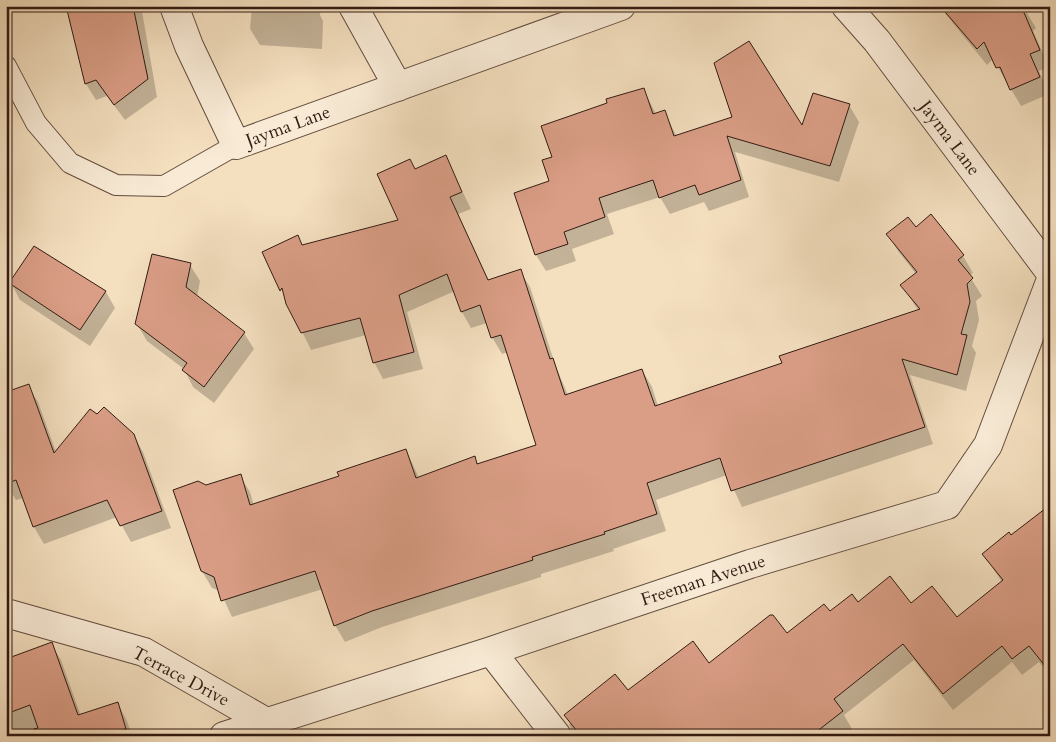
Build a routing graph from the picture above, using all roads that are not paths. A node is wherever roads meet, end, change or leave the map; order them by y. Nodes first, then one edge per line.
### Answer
1 (174, 6) edge
2 (353, 6) edge
3 (622, 6) edge
4 (846, 6) edge
5 (6, 66) edge
6 (398, 87) junction
7 (236, 145) junction
8 (1050, 272) edge
9 (1050, 282) edge
10 (6, 612) edge
11 (491, 651) junction
12 (266, 722) junction
13 (224, 736) edge
14 (557, 736) edge

1 - 7 street, Jayma Lane
2 - 6 street
3 - 6 street, Jayma Lane
4 - 8 street, Jayma Lane
5 - 7 lane
6 - 7 street, Jayma Lane
9 - 11 street, Freeman Avenue
10 - 12 street, Terrace Drive
11 - 12 street, Freeman Avenue
11 - 14 street
12 - 13 street, Freeman Avenue

